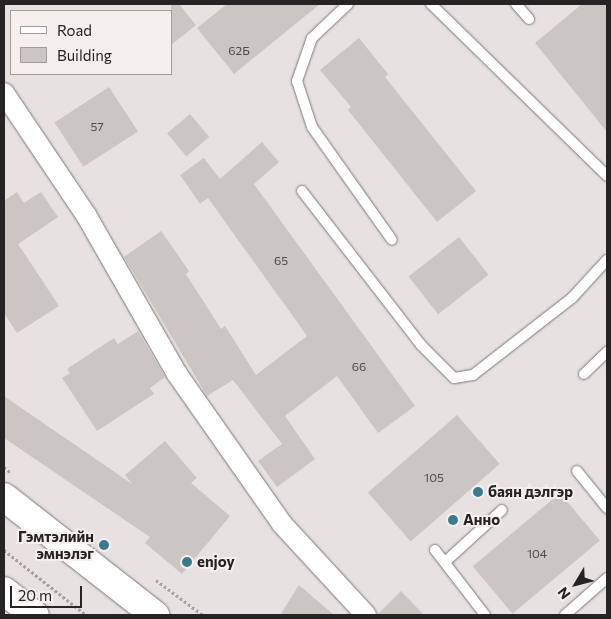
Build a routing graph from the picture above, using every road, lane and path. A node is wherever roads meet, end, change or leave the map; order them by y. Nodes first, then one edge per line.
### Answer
1 (348, 4) edge
2 (431, 4) edge
3 (516, 4) edge
4 (529, 19) dead end
5 (4, 93) edge
6 (607, 176) edge
7 (302, 191) dead end
8 (392, 240) dead end
9 (607, 260) edge
10 (607, 352) edge
11 (584, 374) dead end
12 (577, 471) dead end
13 (4, 497) edge
14 (607, 508) edge
15 (502, 510) dead end
16 (4, 550) edge
17 (435, 550) dead end
18 (445, 562) junction
19 (607, 578) edge
20 (4, 591) edge
21 (35, 615) edge
22 (86, 615) edge
23 (155, 615) edge
24 (366, 615) edge
25 (485, 615) edge
26 (565, 615) edge

1 - 8 lane
2 - 6 lane
3 - 4 lane
5 - 24 street
7 - 9 lane
10 - 11 lane
12 - 14 lane
13 - 23 main road
15 - 18 lane
16 - 22 path
17 - 18 lane
18 - 25 lane
19 - 26 lane
20 - 21 main road

